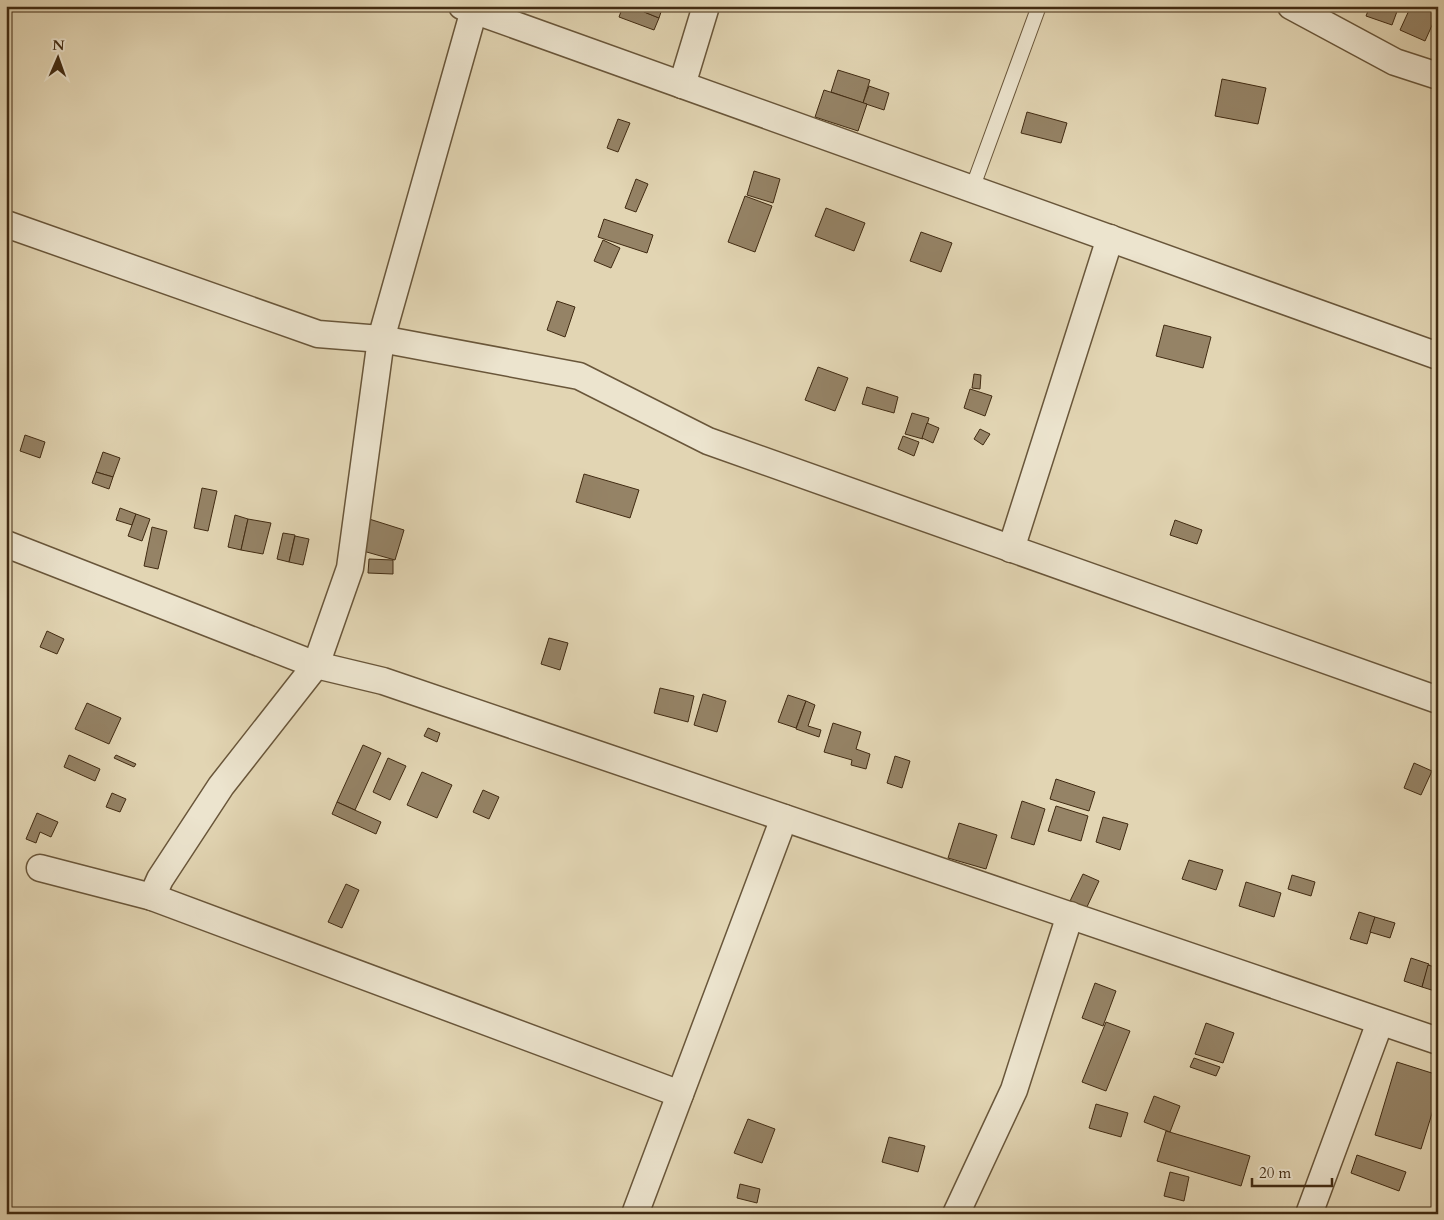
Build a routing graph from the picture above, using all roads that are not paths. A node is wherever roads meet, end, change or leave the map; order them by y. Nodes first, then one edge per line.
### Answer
1 (706, 6) edge
2 (1039, 6) edge
3 (1291, 6) edge
4 (468, 8) edge
5 (1438, 76) edge
6 (682, 85) junction
7 (972, 189) junction
8 (6, 224) edge
9 (1110, 238) junction
10 (381, 339) junction
11 (1438, 356) edge
12 (6, 544) edge
13 (1011, 549) junction
14 (316, 665) junction
15 (1438, 700) edge
16 (784, 818) junction
17 (40, 868) dead end
18 (152, 897) junction
19 (1070, 915) junction
20 (1380, 1022) junction
21 (1438, 1041) edge
22 (680, 1094) junction
23 (635, 1214) edge
24 (956, 1214) edge
25 (1309, 1214) edge

1 - 6 street
2 - 7 lane
3 - 5 street
4 - 6 street
4 - 10 street
6 - 7 street
7 - 9 street
8 - 10 street
9 - 11 street
9 - 13 street
10 - 13 street
10 - 14 street
12 - 14 street
13 - 15 street
14 - 16 street
14 - 18 street
16 - 19 street
16 - 22 street
17 - 18 street
18 - 22 street
19 - 20 street
19 - 24 street
20 - 21 street
20 - 25 street
22 - 23 street

